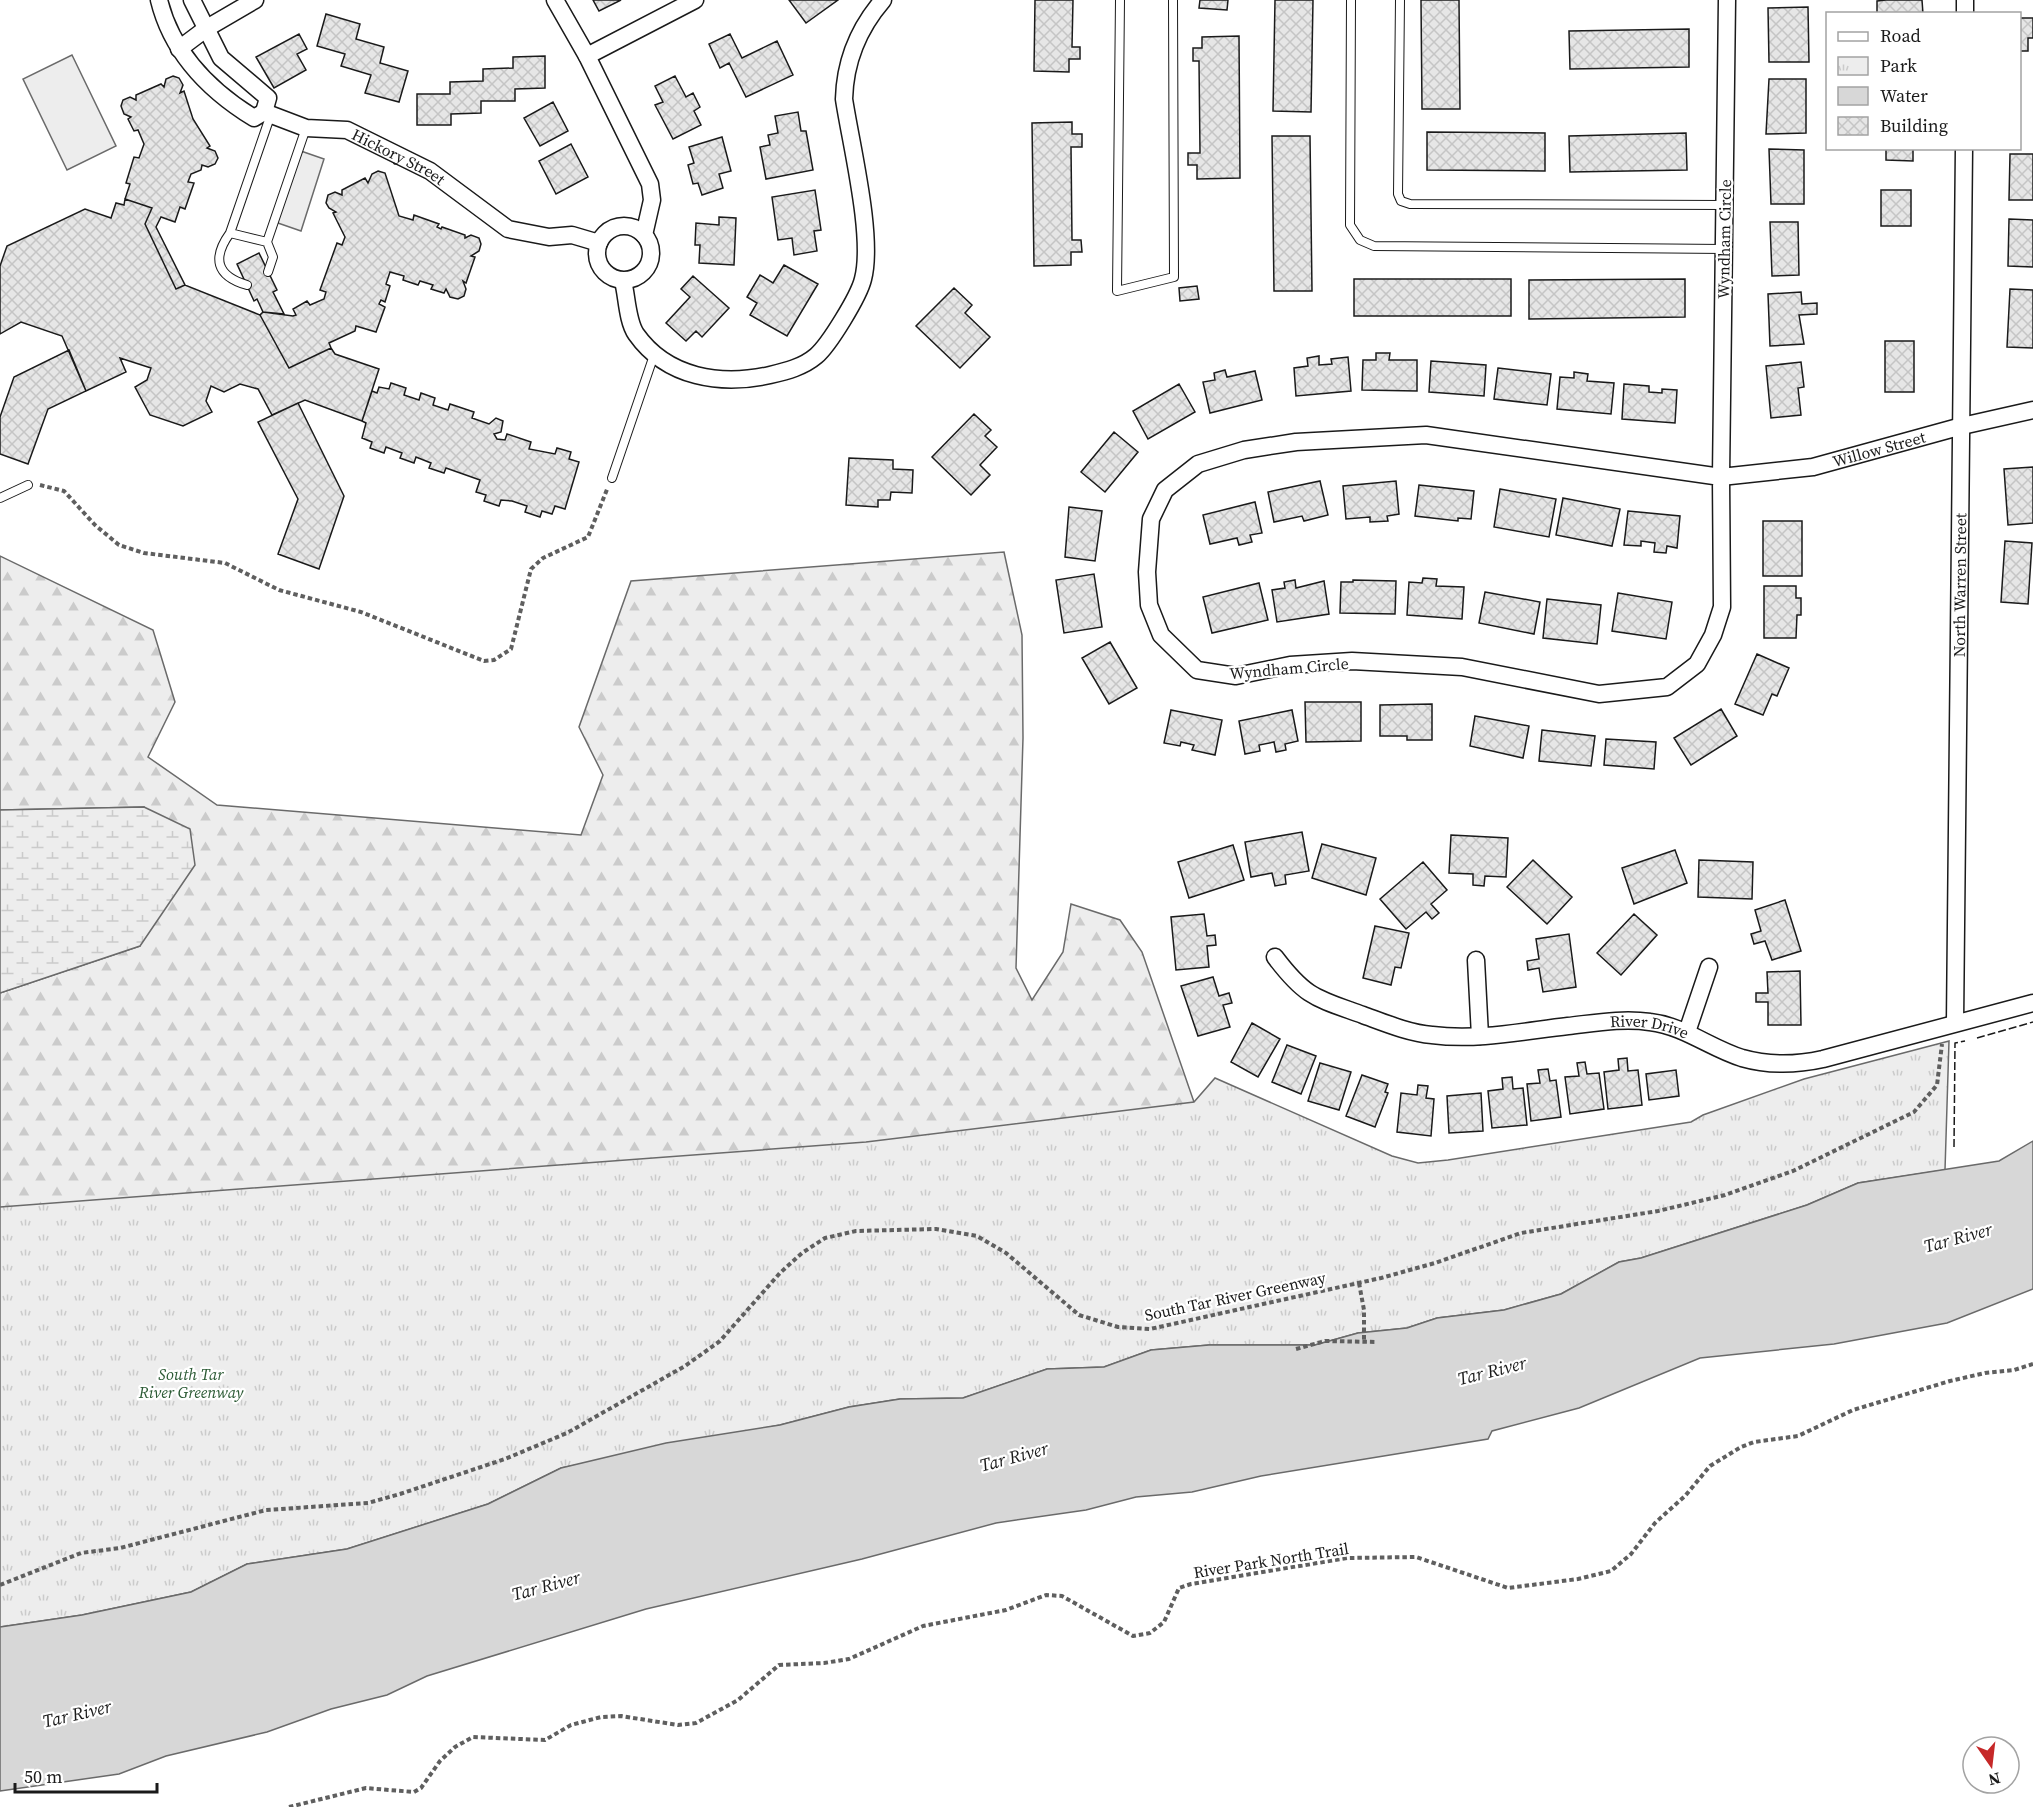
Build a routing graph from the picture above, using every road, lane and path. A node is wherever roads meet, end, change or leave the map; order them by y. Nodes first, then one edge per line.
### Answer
1 (159, 0) edge
2 (192, 0) edge
3 (255, 0) edge
4 (555, 0) edge
5 (695, 0) edge
6 (883, 0) edge
7 (1120, 0) edge
8 (1173, 0) edge
9 (1351, 0) edge
10 (1400, 0) edge
11 (1727, 0) edge
12 (207, 28) junction
13 (179, 49) junction
14 (587, 56) junction
15 (268, 113) junction
16 (306, 128) junction
17 (1964, 150) edge
18 (1725, 205) junction
19 (230, 233) junction
20 (644, 235) junction
21 (267, 242) junction
22 (598, 243) junction
23 (1725, 249) junction
24 (268, 272) dead end
25 (623, 281) junction
26 (247, 285) dead end
27 (654, 356) junction
28 (2033, 410) edge
29 (1962, 426) junction
30 (1721, 477) junction
31 (612, 478) joint
32 (28, 485) joint
33 (0, 498) edge
34 (1275, 957) dead end
35 (1476, 960) dead end
36 (1709, 967) dead end
37 (2033, 1003) edge
38 (1955, 1023) junction
39 (1687, 1032) junction
40 (1480, 1036) junction
41 (1942, 1043) dead end
42 (1359, 1283) junction
43 (1364, 1342) junction
44 (1377, 1342) dead end
45 (1296, 1349) dead end
46 (2033, 1364) edge
47 (0, 1585) edge
48 (289, 1807) edge

1 - 13 street, Hickory Street
2 - 12 street
3 - 12 street
4 - 14 street
5 - 14 street
6 - 27 street
7 - 8 lane
9 - 23 lane
10 - 18 lane
11 - 18 street, Wyndham Circle
12 - 13 street
12 - 15 street
13 - 15 street, Hickory Street
14 - 20 street
15 - 16 street, Hickory Street
15 - 19 lane
16 - 21 lane
16 - 22 street, Hickory Street
17 - 29 street, North Warren Street
18 - 23 street, Wyndham Circle
19 - 21 lane
19 - 26 lane
20 - 22 street
20 - 25 street
21 - 24 lane
22 - 25 street
23 - 30 street, Wyndham Circle
25 - 27 street
27 - 31 lane
28 - 29 street, Willow Street
29 - 30 street, Willow Street
29 - 38 street, North Warren Street
30 - 30 street, Wyndham Circle
31 - 32 path
32 - 33 lane
34 - 40 street, River Drive
35 - 40 street
36 - 39 street
37 - 38 street, River Drive
38 - 39 street, River Drive
39 - 40 street, River Drive
41 - 42 path, South Tar River Greenway
42 - 43 path
42 - 47 path, South Tar River Greenway
43 - 44 path
43 - 45 path
46 - 48 path, River Park North Trail

